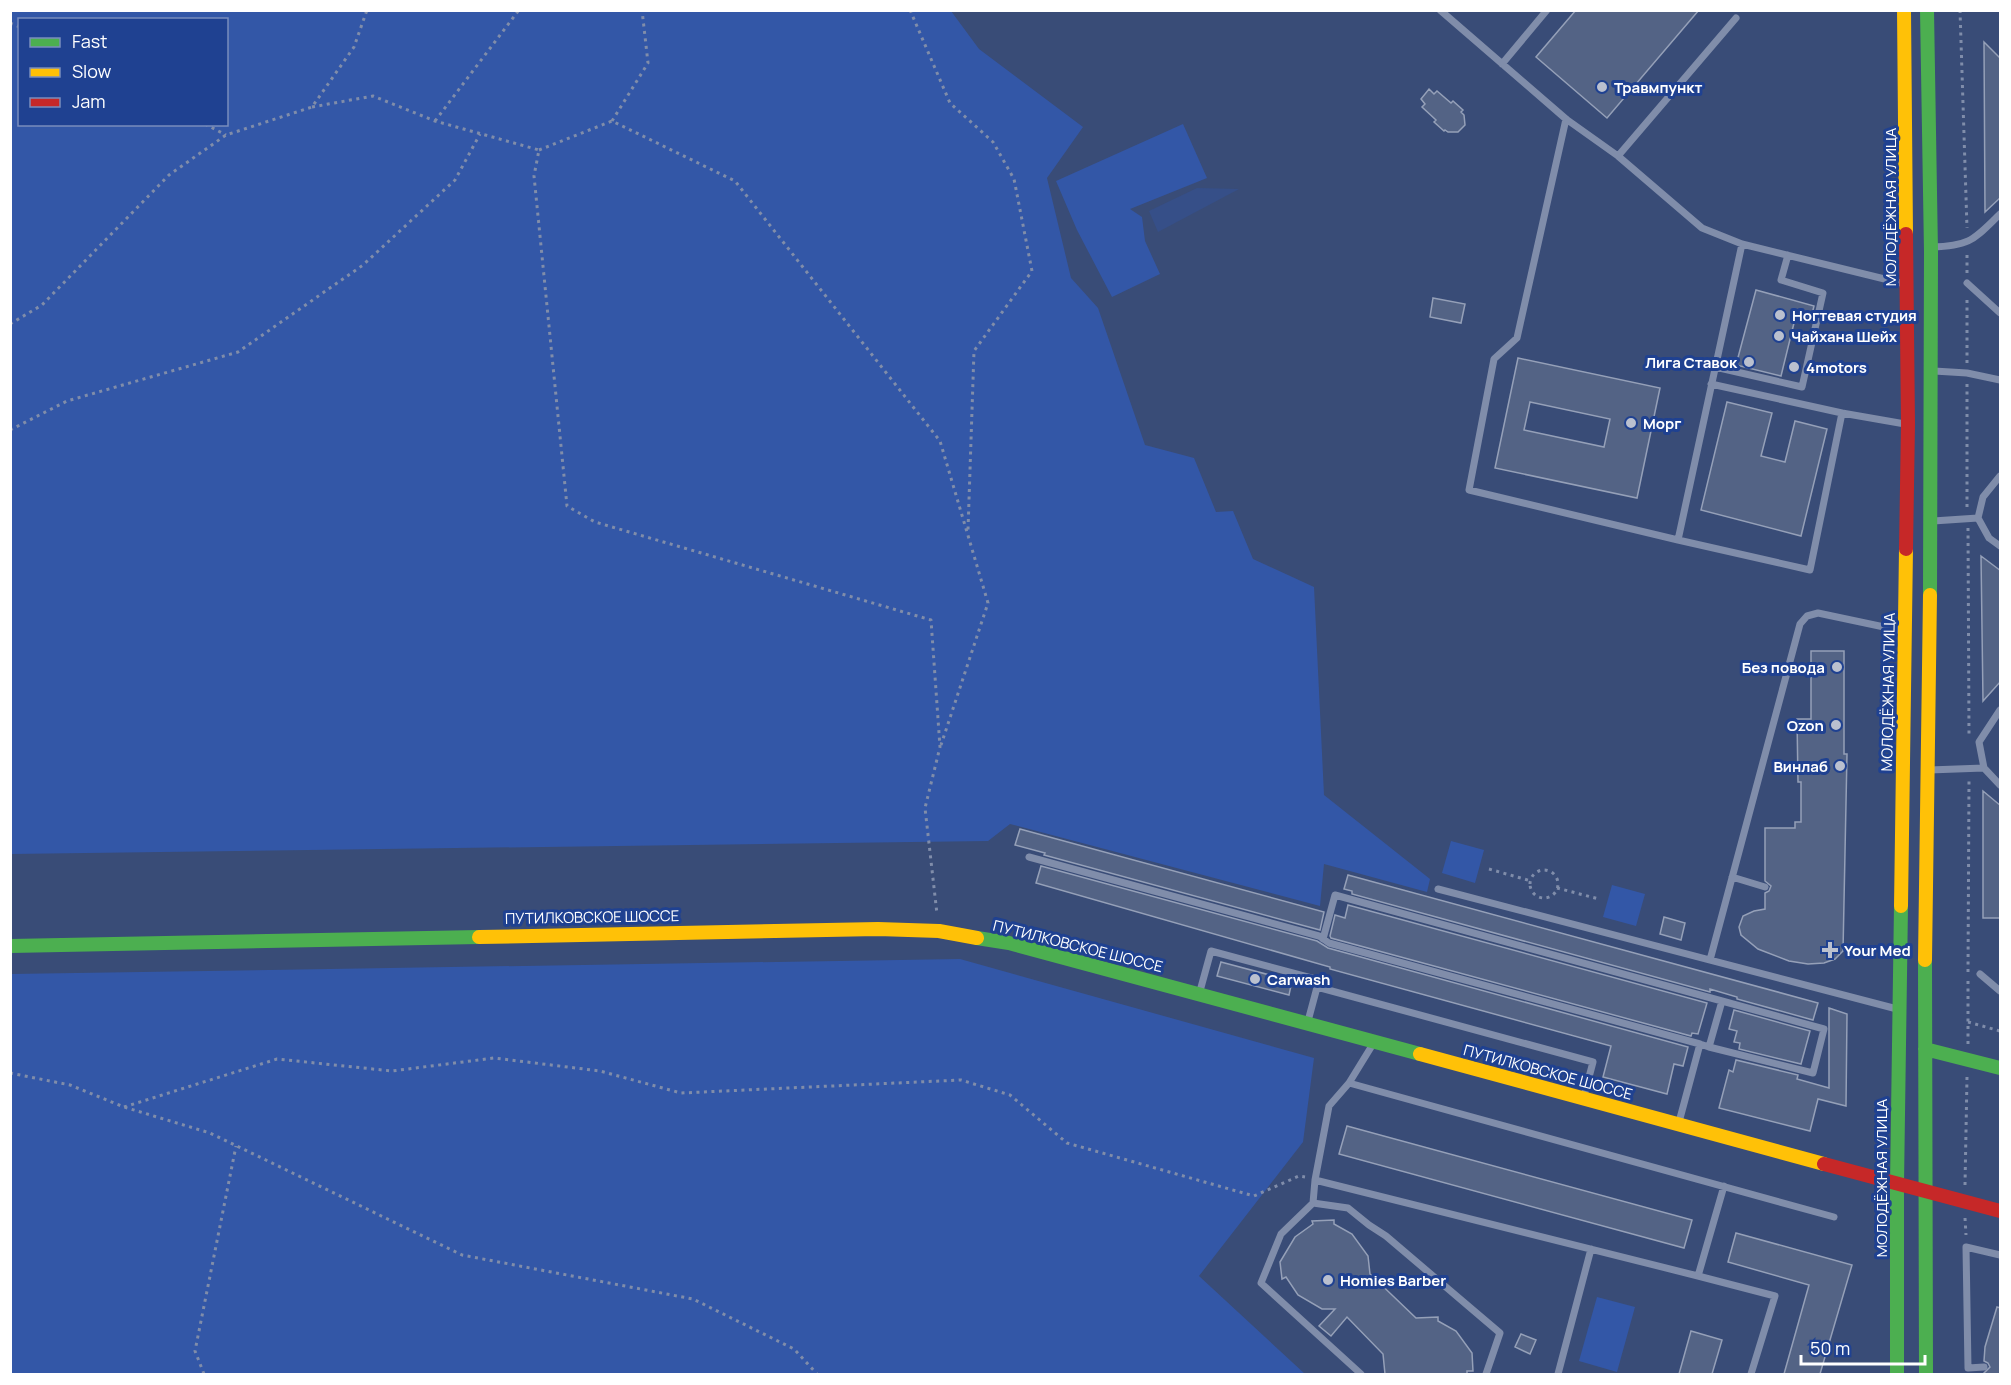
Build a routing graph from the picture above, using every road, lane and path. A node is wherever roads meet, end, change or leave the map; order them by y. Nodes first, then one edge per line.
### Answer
1 (368, 10) edge
2 (519, 10) edge
3 (642, 10) edge
4 (910, 10) edge
5 (1440, 10) edge
6 (1547, 10) edge
7 (1904, 10) edge
8 (1927, 10) edge
9 (1960, 10) edge
10 (1736, 18) dead end
11 (1503, 64) junction
12 (312, 108) junction
13 (1566, 119) junction
14 (435, 121) junction
15 (612, 121) junction
16 (209, 126) edge
17 (480, 134) junction
18 (226, 135) junction
19 (539, 150) junction
20 (1618, 156) junction
21 (2001, 213) edge
22 (1968, 243) junction
23 (1743, 244) junction
24 (1930, 247) junction
25 (1788, 255) junction
26 (1967, 283) junction
27 (1907, 285) junction
28 (2001, 313) edge
29 (10, 324) edge
30 (1715, 367) junction
31 (1931, 371) junction
32 (1967, 373) junction
33 (2001, 380) edge
34 (1711, 384) junction
35 (1842, 413) junction
36 (1908, 424) junction
37 (10, 430) edge
38 (2001, 476) edge
39 (1978, 518) junction
40 (1968, 519) junction
41 (1931, 521) junction
42 (968, 535) junction
43 (1678, 540) junction
44 (2001, 546) edge
45 (1905, 632) junction
46 (2001, 710) edge
47 (940, 747) junction
48 (1984, 768) junction
49 (1928, 770) junction
50 (1969, 770) junction
51 (2001, 785) edge
52 (1029, 857) dead end
53 (1489, 869) dead end
54 (1732, 878) junction
55 (1531, 880) junction
56 (1765, 887) dead end
57 (1557, 888) junction
58 (1438, 889) dead end
59 (1539, 897) junction
60 (1599, 899) dead end
61 (1538, 903) dead end
62 (939, 931) junction
63 (1323, 939) junction
64 (10, 946) edge
65 (1710, 960) junction
66 (1980, 974) dead end
67 (1317, 987) junction
68 (2001, 991) edge
69 (1199, 994) junction
70 (1722, 1001) junction
71 (1899, 1010) junction
72 (1968, 1022) junction
73 (1307, 1023) junction
74 (2001, 1031) edge
75 (1374, 1041) junction
76 (1700, 1044) junction
77 (1709, 1047) junction
78 (1925, 1049) junction
79 (1968, 1060) junction
80 (2001, 1068) edge
81 (10, 1073) edge
82 (1349, 1083) junction
83 (1584, 1098) junction
84 (124, 1107) junction
85 (1679, 1124) junction
86 (236, 1146) junction
87 (1315, 1180) junction
88 (1897, 1184) junction
89 (1724, 1186) junction
90 (1925, 1191) junction
91 (1964, 1202) junction
92 (1313, 1203) junction
93 (2001, 1211) edge
94 (1834, 1217) dead end
95 (1966, 1246) junction
96 (1591, 1249) junction
97 (2001, 1256) edge
98 (1698, 1276) junction
99 (1984, 1367) dead end
100 (204, 1374) edge
101 (817, 1374) edge
102 (1361, 1374) edge
103 (1486, 1374) edge
104 (1558, 1374) edge
105 (1751, 1374) edge
106 (1897, 1374) edge
107 (1926, 1374) edge

1 - 12 path
2 - 14 path
3 - 15 path
4 - 42 path
5 - 11 lane
6 - 11 lane
7 - 27 main road, МОЛОДЁЖНАЯ УЛИЦА
8 - 24 main road
9 - 22 path
10 - 20 lane
11 - 13 lane
12 - 14 path
12 - 18 path
13 - 20 lane
13 - 43 lane
14 - 17 path
15 - 19 path
15 - 42 path
16 - 18 path
17 - 19 path
17 - 37 path
18 - 29 path
19 - 47 path
20 - 23 lane
21 - 22 lane
22 - 24 lane
22 - 26 path
23 - 25 lane
23 - 30 lane
24 - 31 main road
25 - 27 lane
25 - 30 lane
26 - 28 lane
26 - 32 path
27 - 36 main road, МОЛОДЁЖНАЯ УЛИЦА
30 - 34 lane
31 - 32 lane
31 - 41 main road
32 - 33 lane
32 - 40 path
34 - 35 lane
34 - 43 lane
35 - 36 lane
35 - 43 lane
36 - 45 main road, МОЛОДЁЖНАЯ УЛИЦА
38 - 39 lane
39 - 40 lane
39 - 44 lane
40 - 41 lane
40 - 50 path
41 - 49 main road
42 - 47 path
45 - 54 lane
45 - 71 main road, МОЛОДЁЖНАЯ УЛИЦА
46 - 48 lane
47 - 62 path
48 - 50 lane
48 - 51 lane
49 - 50 lane
49 - 78 main road
50 - 72 path
52 - 63 lane
53 - 55 path
54 - 56 lane
54 - 65 lane
55 - 57 path
55 - 59 path
57 - 59 path
57 - 60 path
58 - 65 lane
59 - 61 path
62 - 64 main road, ПУТИЛКОВСКОЕ ШОССЕ
62 - 69 main road, ПУТИЛКОВСКОЕ ШОССЕ
63 - 70 lane
63 - 76 lane
65 - 71 lane
66 - 68 lane
67 - 69 lane
67 - 73 lane
67 - 83 lane
69 - 73 main road, ПУТИЛКОВСКОЕ ШОССЕ
70 - 77 lane
70 - 77 lane
71 - 88 main road, МОЛОДЁЖНАЯ УЛИЦА
72 - 74 path
72 - 79 path
73 - 75 main road, ПУТИЛКОВСКОЕ ШОССЕ
75 - 82 lane
75 - 83 main road, ПУТИЛКОВСКОЕ ШОССЕ
76 - 77 lane
76 - 85 lane
78 - 79 main road
78 - 90 main road
79 - 80 main road
79 - 91 path
81 - 84 path
82 - 87 lane
82 - 89 lane
83 - 85 main road, ПУТИЛКОВСКОЕ ШОССЕ
84 - 86 path
84 - 87 path
85 - 88 main road, ПУТИЛКОВСКОЕ ШОССЕ
86 - 100 path
86 - 101 path
87 - 92 lane
87 - 96 lane
88 - 90 main road, ПУТИЛКОВСКОЕ ШОССЕ
88 - 106 main road, МОЛОДЁЖНАЯ УЛИЦА
89 - 94 lane
89 - 98 lane
90 - 91 main road, ПУТИЛКОВСКОЕ ШОССЕ
90 - 107 main road
91 - 93 main road, ПУТИЛКОВСКОЕ ШОССЕ
91 - 95 path
92 - 102 lane
92 - 103 lane
95 - 97 lane
95 - 99 lane
96 - 98 lane
96 - 104 lane
98 - 105 lane

